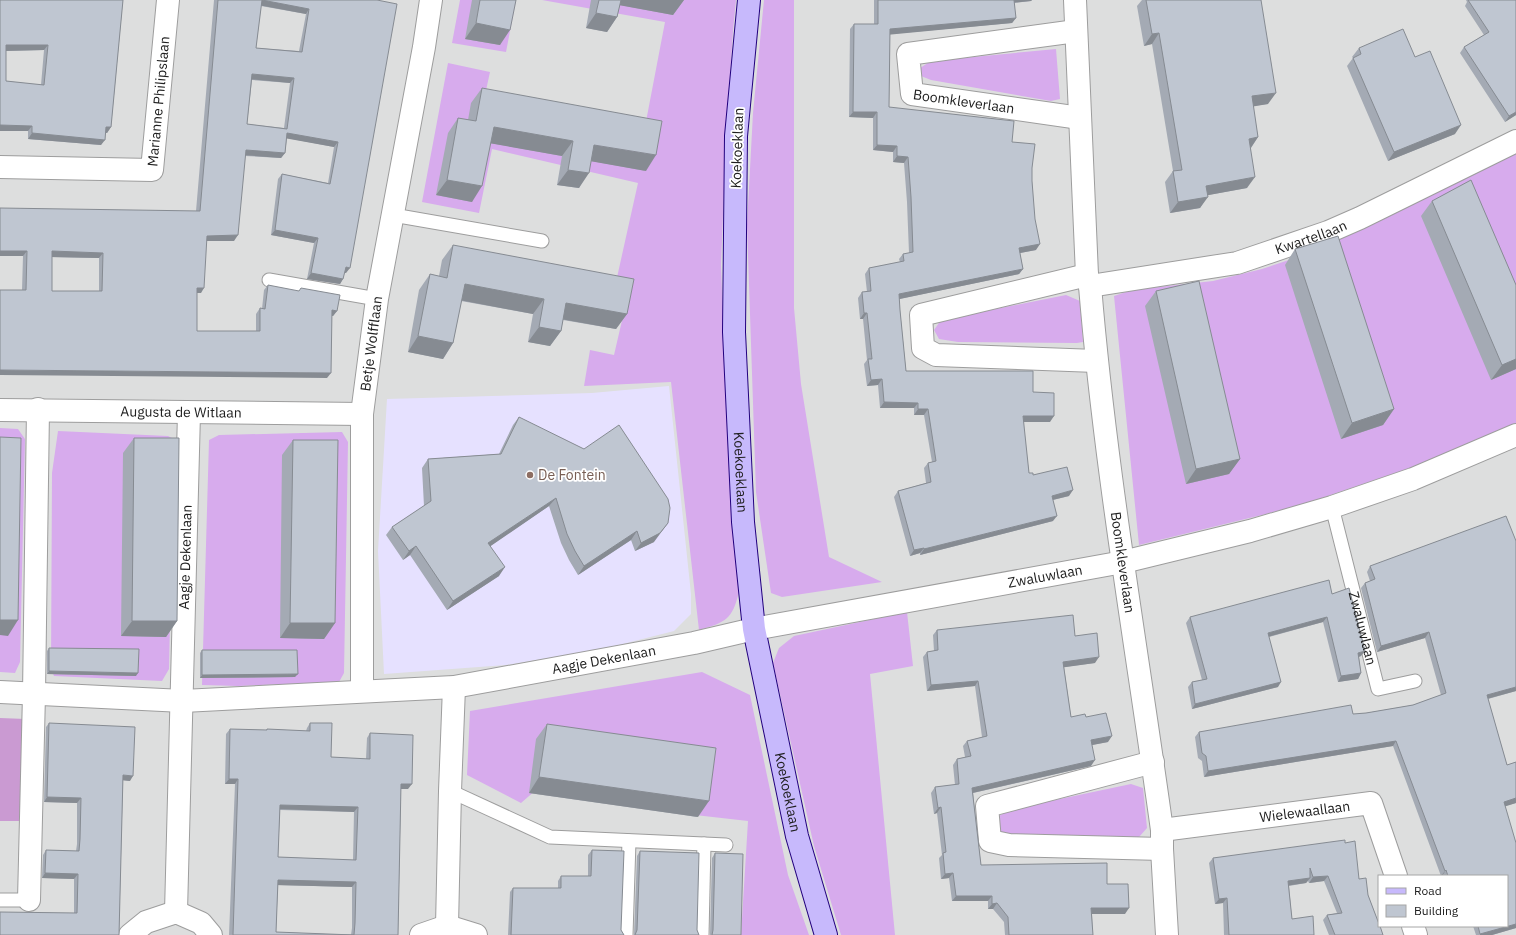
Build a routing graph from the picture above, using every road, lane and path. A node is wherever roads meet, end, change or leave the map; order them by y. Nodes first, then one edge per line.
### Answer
1 (168, 0) edge
2 (430, 0) edge
3 (749, 0) edge
4 (1075, 0) edge
5 (1076, 31) junction
6 (1080, 118) junction
7 (1516, 141) edge
8 (0, 167) edge
9 (393, 215) junction
10 (542, 241) dead end
11 (269, 280) dead end
12 (1088, 280) junction
13 (377, 299) junction
14 (1096, 361) junction
15 (38, 409) junction
16 (0, 410) edge
17 (189, 413) junction
18 (362, 414) junction
19 (1516, 435) edge
20 (1332, 507) junction
21 (1122, 562) junction
22 (754, 629) junction
23 (1415, 681) dead end
24 (454, 688) junction
25 (0, 692) edge
26 (362, 692) junction
27 (34, 694) junction
28 (183, 701) junction
29 (1153, 762) junction
30 (450, 792) junction
31 (1162, 840) junction
32 (629, 841) junction
33 (704, 844) junction
34 (726, 845) dead end
35 (1396, 875) edge
36 (0, 900) edge
37 (29, 900) joint
38 (176, 912) junction
39 (447, 926) junction
40 (130, 935) edge
41 (211, 935) edge
42 (421, 935) edge
43 (476, 935) edge
44 (626, 935) edge
45 (702, 935) edge
46 (826, 935) edge
47 (1167, 935) edge

1 - 8 street, Marianne Philipslaan
2 - 9 street, Betje Wolfflaan
3 - 22 street, Koekoeklaan
4 - 5 street, Boomkleverlaan
5 - 6 street, Boomkleverlaan
5 - 6 street, Boomkleverlaan
6 - 12 street, Boomkleverlaan
7 - 12 street, Kwartellaan
9 - 10 lane
9 - 13 street, Betje Wolfflaan
11 - 13 lane
12 - 14 street, Boomkleverlaan
12 - 14 street
13 - 18 street, Betje Wolfflaan
14 - 21 street, Boomkleverlaan
15 - 16 street, Augusta de Witlaan
15 - 17 street, Augusta de Witlaan
15 - 27 street
17 - 18 street, Augusta de Witlaan
17 - 28 street, Aagje Dekenlaan
18 - 26 street, Betje Wolfflaan
19 - 20 street, Zwaluwlaan
20 - 21 street, Zwaluwlaan
20 - 23 lane, Zwaluwlaan
21 - 22 street, Zwaluwlaan
21 - 29 street, Boomkleverlaan
22 - 24 street, Aagje Dekenlaan
22 - 46 street, Koekoeklaan
24 - 26 street, Aagje Dekenlaan
24 - 30 street
25 - 27 street, Aagje Dekenlaan
26 - 28 street, Aagje Dekenlaan
27 - 28 street, Aagje Dekenlaan
27 - 37 street
28 - 38 street, Aagje Dekenlaan
29 - 31 street, Boomkleverlaan
29 - 31 street
30 - 32 lane
30 - 39 street
31 - 35 street, Wielewaallaan
31 - 47 street, Boomkleverlaan
32 - 33 lane
32 - 44 lane
33 - 34 lane
33 - 45 lane
36 - 37 lane
38 - 40 street
38 - 41 street
39 - 42 street
39 - 43 street

